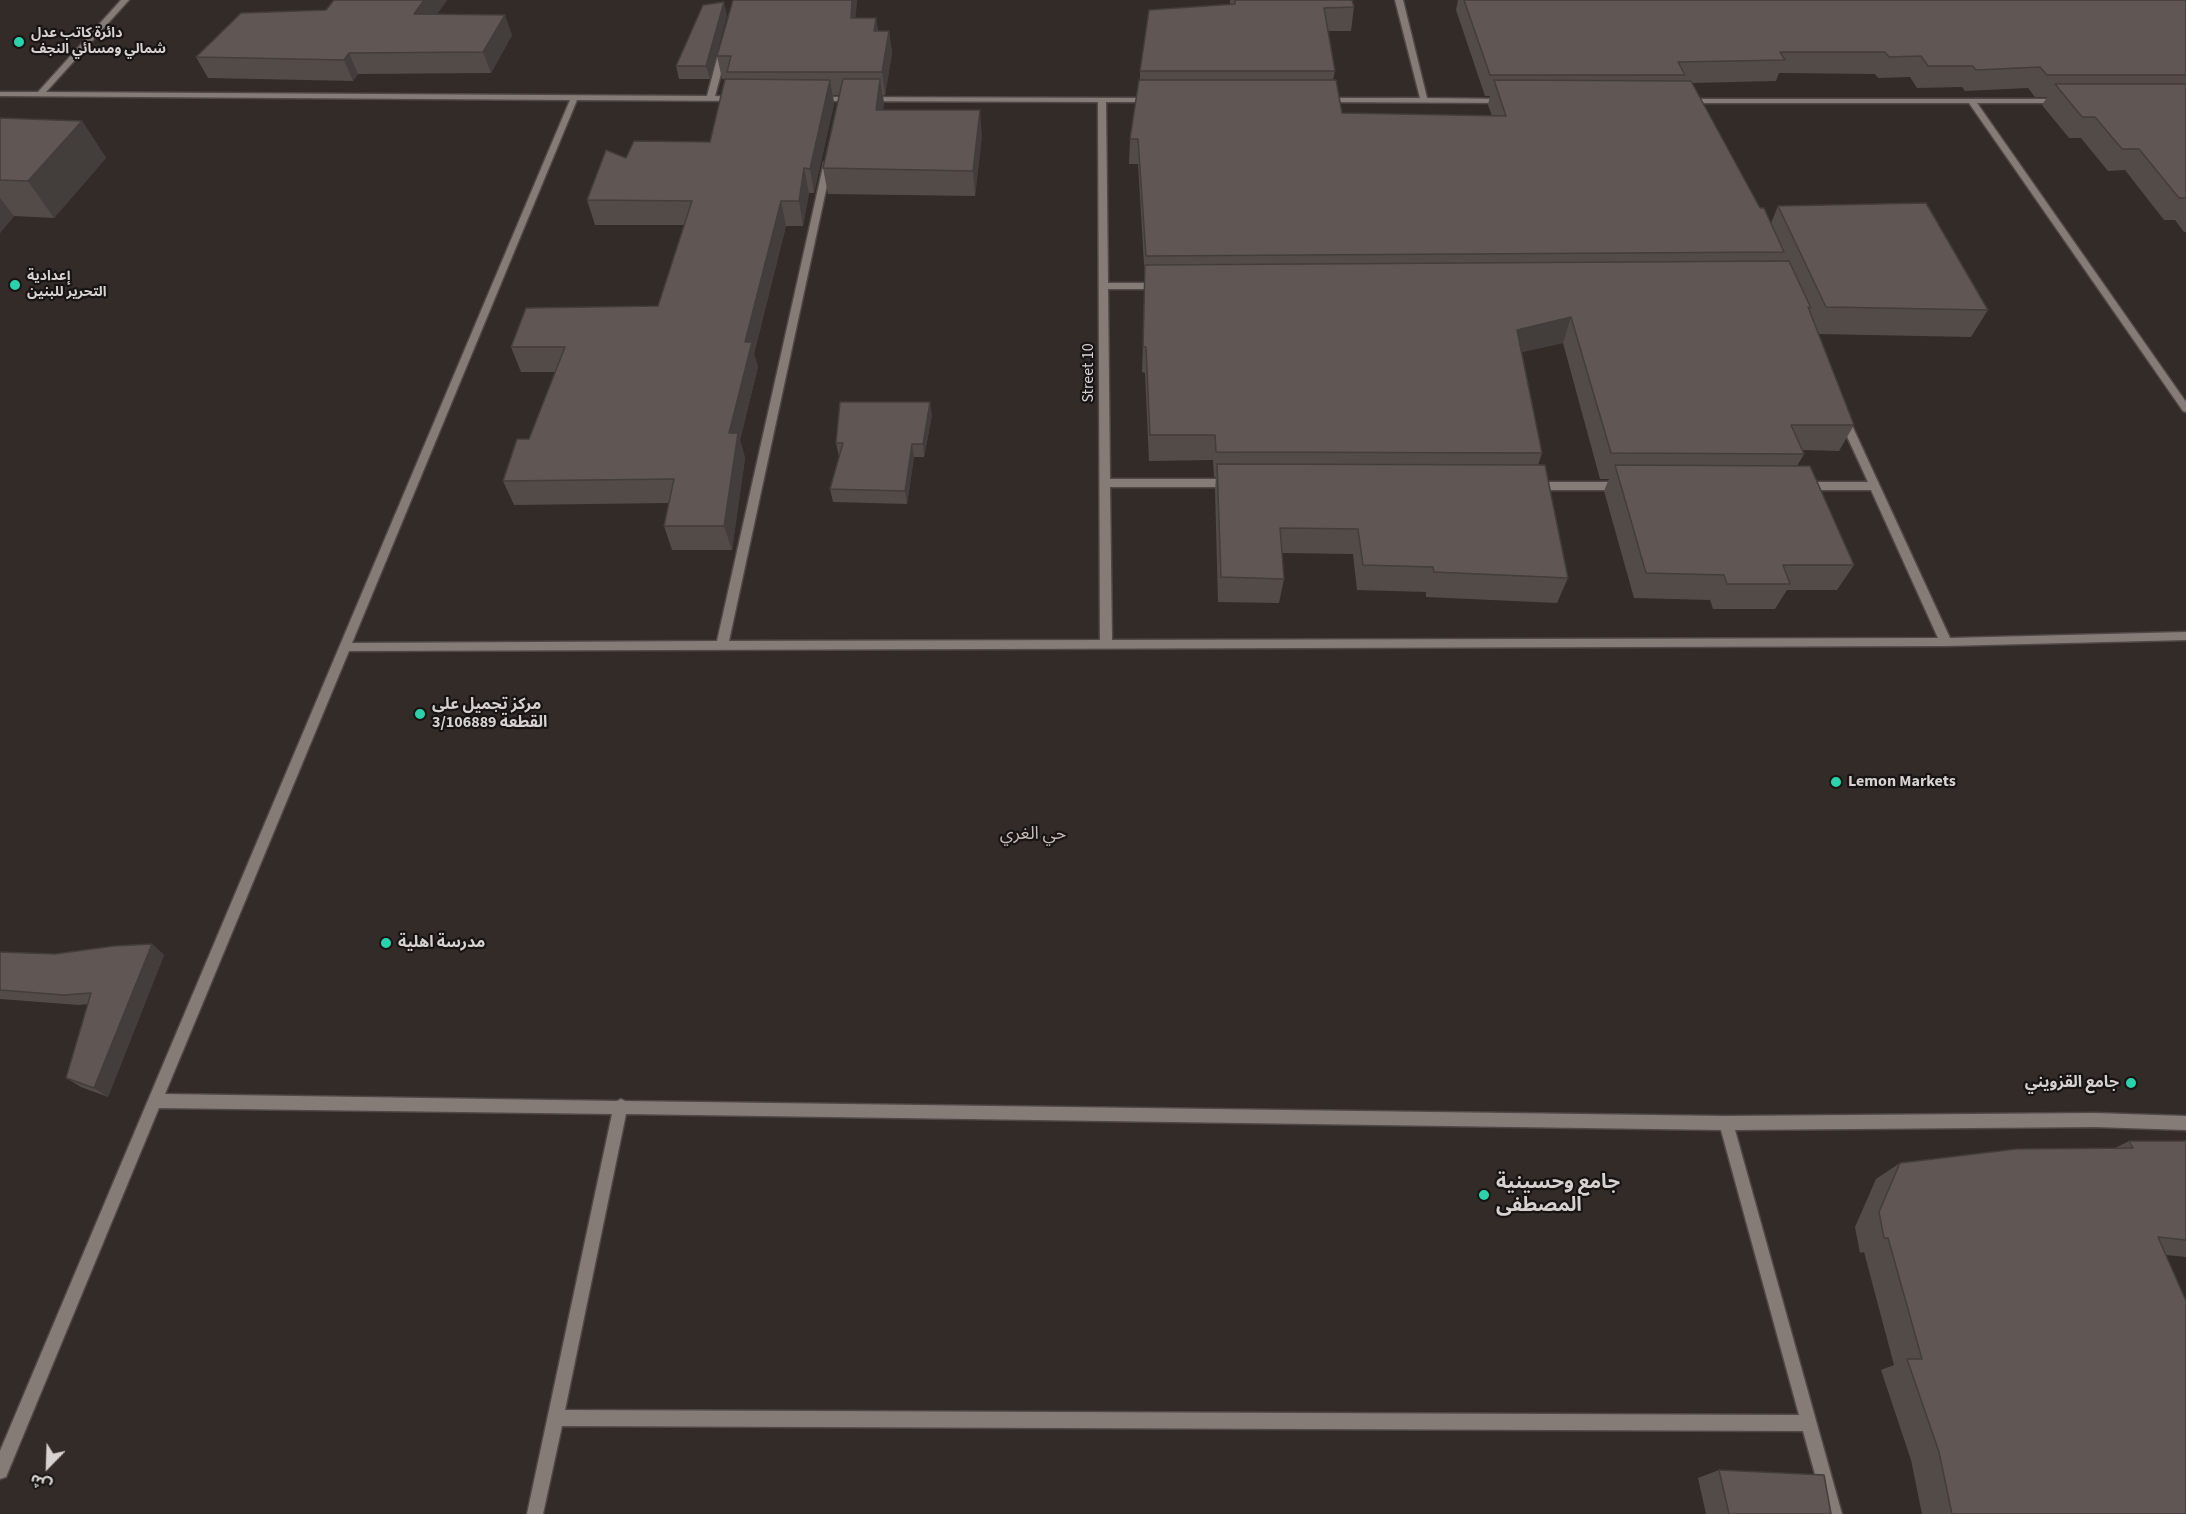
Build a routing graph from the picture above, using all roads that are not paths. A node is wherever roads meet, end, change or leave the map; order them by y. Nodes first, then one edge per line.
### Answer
1 (125, 0) edge
2 (1398, 0) edge
3 (725, 44) edge
4 (0, 94) edge
5 (40, 94) junction
6 (574, 99) junction
7 (710, 99) junction
8 (743, 99) edge
9 (809, 99) edge
10 (842, 99) junction
11 (1102, 100) junction
12 (1161, 100) edge
13 (1313, 100) edge
14 (1424, 100) junction
15 (1519, 101) edge
16 (1675, 101) edge
17 (1699, 101) junction
18 (1971, 101) junction
19 (2091, 101) edge
20 (840, 111) edge
21 (1704, 111) edge
22 (832, 146) edge
23 (1103, 286) junction
24 (1172, 286) edge
25 (2186, 409) edge
26 (1841, 411) edge
27 (1105, 483) junction
28 (1244, 483) edge
29 (1517, 485) edge
30 (1636, 486) edge
31 (1792, 486) edge
32 (1875, 486) junction
33 (2186, 636) edge
34 (1946, 642) junction
35 (1106, 645) junction
36 (722, 646) junction
37 (345, 647) junction
38 (154, 1101) junction
39 (621, 1106) junction
40 (1726, 1123) junction
41 (2186, 1123) edge
42 (555, 1418) junction
43 (1809, 1423) junction
44 (0, 1471) edge
45 (535, 1514) edge
46 (1834, 1514) edge

1 - 5 street
2 - 14 street
3 - 7 street
4 - 5 street
5 - 6 street
6 - 7 street
6 - 37 street
7 - 8 street
9 - 10 street
10 - 11 street
10 - 20 street
11 - 12 street
11 - 23 street, Street 10
13 - 14 street
14 - 15 street
16 - 17 street
17 - 18 street
17 - 21 street
18 - 19 street
18 - 25 street
22 - 36 street
23 - 24 street
23 - 27 street, Street 10
26 - 32 street
27 - 28 street
27 - 35 street, Street 10
29 - 30 street
31 - 32 street
32 - 34 street
33 - 34 street
34 - 35 street
35 - 36 street
36 - 37 street
37 - 38 street
38 - 39 street
38 - 44 street
39 - 40 street
39 - 42 street
40 - 41 street
40 - 43 street
42 - 43 street
42 - 45 street
43 - 46 street

